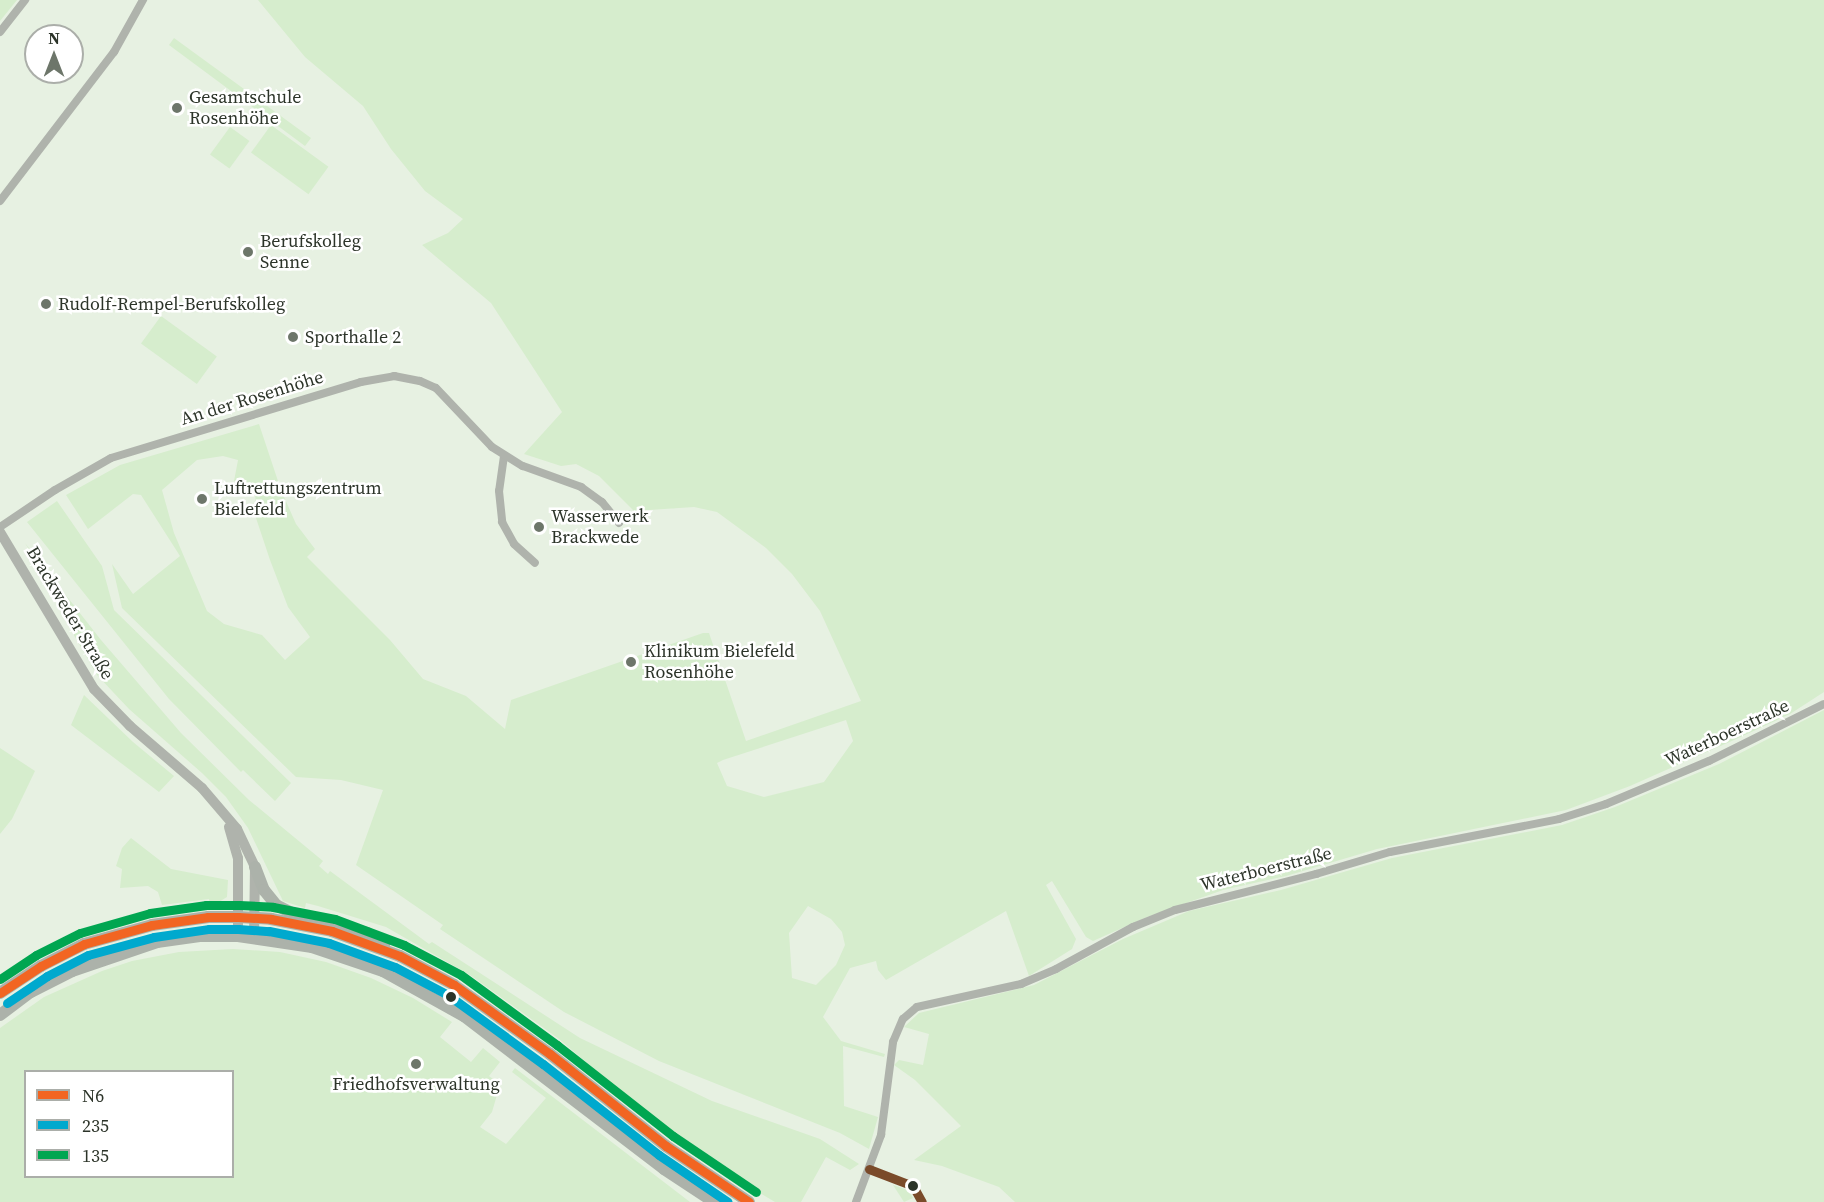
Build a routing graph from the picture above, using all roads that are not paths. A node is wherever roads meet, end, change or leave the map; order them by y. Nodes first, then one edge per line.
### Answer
1 (25, 0) edge
2 (143, 0) edge
3 (0, 32) edge
4 (0, 201) edge
5 (504, 456) junction
6 (619, 523) dead end
7 (0, 530) edge
8 (535, 563) dead end
9 (1824, 704) edge
10 (219, 806) junction
11 (255, 867) junction
12 (238, 917) junction
13 (254, 918) junction
14 (238, 936) junction
15 (254, 937) junction
16 (400, 956) junction
17 (0, 993) edge
18 (0, 1015) edge
19 (714, 1202) edge
20 (749, 1202) edge
21 (856, 1202) edge

1 - 3 street
2 - 4 street
5 - 6 street, An der Rosenhöhe
5 - 7 street, An der Rosenhöhe
5 - 8 street
7 - 10 street, Brackweder Straße
9 - 21 street, Waterboerstraße
10 - 11 street, Brackweder Straße
10 - 12 street, Brackweder Straße
11 - 13 street, Brackweder Straße
11 - 16 main road
12 - 13 main road
12 - 14 street, Brackweder Straße
12 - 17 main road
13 - 15 street, Brackweder Straße
13 - 16 main road
14 - 15 main road
14 - 18 main road
15 - 19 main road
16 - 20 main road

